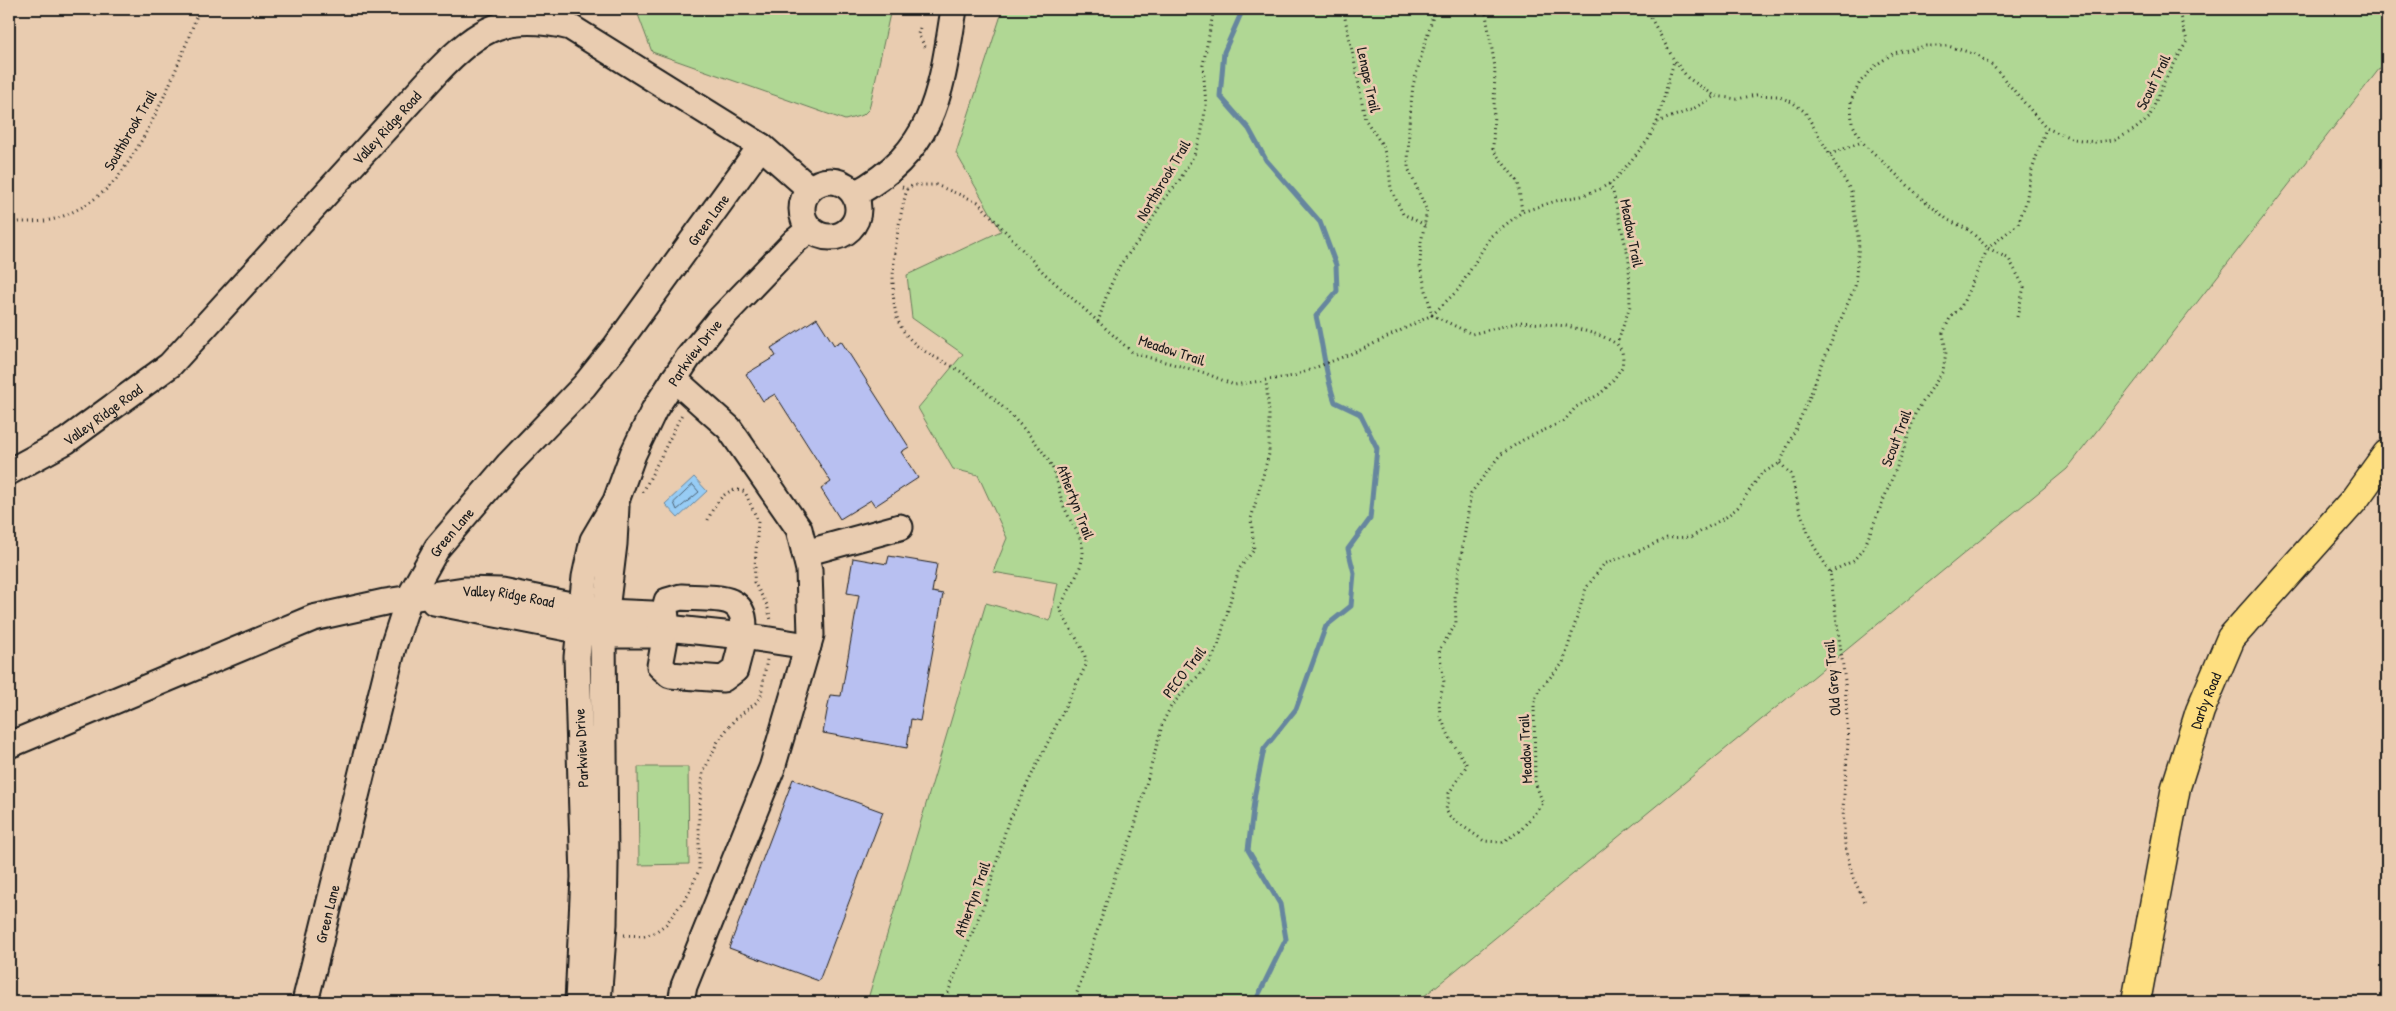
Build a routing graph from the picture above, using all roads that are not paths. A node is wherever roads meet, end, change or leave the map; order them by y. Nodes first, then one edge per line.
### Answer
1 (954, 9) edge
2 (761, 146) junction
3 (810, 189) junction
4 (855, 194) junction
5 (810, 229) junction
6 (674, 379) junction
7 (2387, 454) edge
8 (9, 472) edge
9 (900, 527) dead end
10 (805, 553) junction
11 (409, 598) junction
12 (593, 621) junction
13 (667, 628) junction
14 (742, 636) junction
15 (808, 646) junction
16 (9, 745) edge
17 (305, 1002) edge
18 (578, 1002) edge
19 (598, 1002) edge
20 (680, 1002) edge
21 (2136, 1002) edge

1 - 4 street
2 - 3 street, Valley Ridge Road
2 - 8 street, Valley Ridge Road
2 - 11 street, Green Lane
3 - 4 street
3 - 5 street
4 - 5 street
5 - 6 street, Parkview Drive
6 - 10 street
6 - 12 street, Parkview Drive
7 - 21 main road, Darby Road
9 - 10 street
10 - 15 street
11 - 12 street, Valley Ridge Road
11 - 16 street, Valley Ridge Road
11 - 17 street, Green Lane
12 - 13 street, Valley Ridge Road
12 - 18 street, Parkview Drive
12 - 19 street, Parkview Drive
13 - 14 street
13 - 14 street
13 - 14 street
14 - 15 street
15 - 20 street

